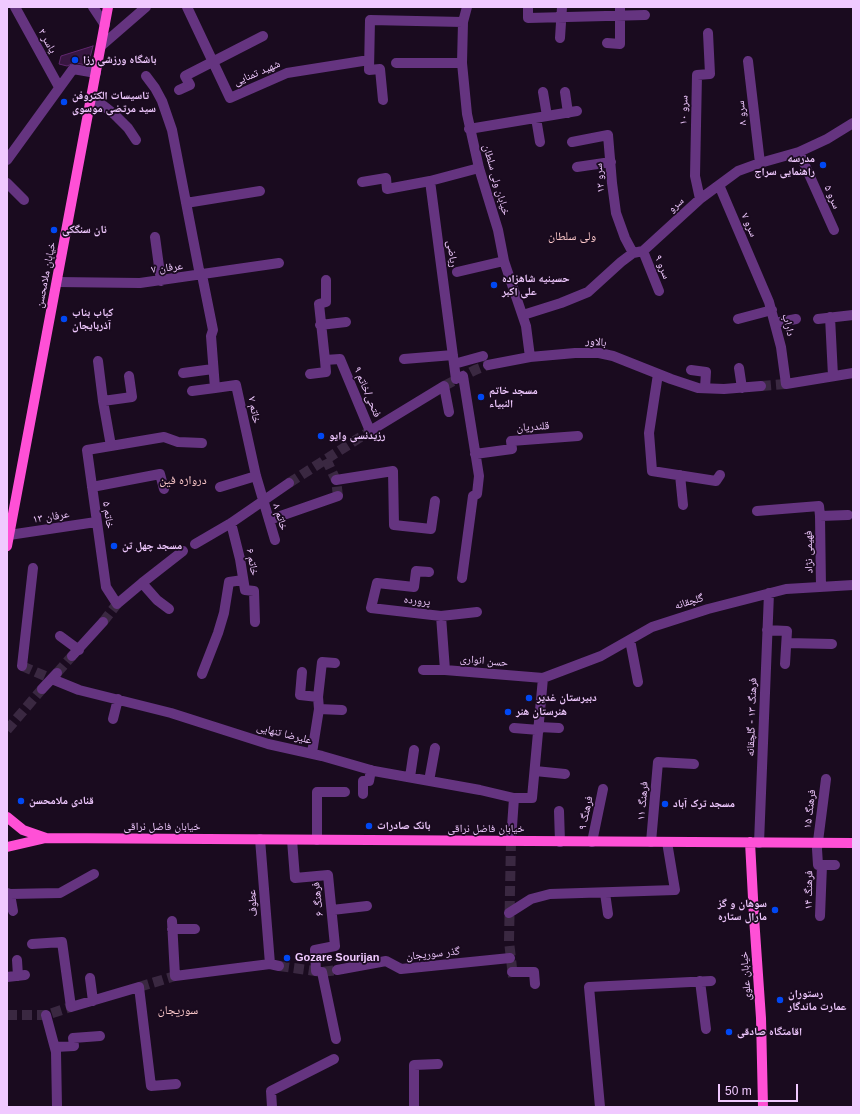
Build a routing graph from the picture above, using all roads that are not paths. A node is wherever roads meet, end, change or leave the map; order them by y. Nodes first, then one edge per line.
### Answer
1 (15, 7) edge
2 (93, 7) edge
3 (108, 7) edge
4 (146, 7) edge
5 (187, 7) edge
6 (467, 7) edge
7 (528, 7) edge
8 (620, 11) edge
9 (561, 12) edge
10 (645, 15) dead end
11 (463, 22) junction
12 (105, 24) junction
13 (708, 33) dead end
14 (263, 36) dead end
15 (560, 38) dead end
16 (607, 43) dead end
17 (101, 46) junction
18 (369, 60) junction
19 (748, 61) dead end
20 (212, 62) junction
21 (396, 63) dead end
22 (462, 63) junction
23 (96, 73) junction
24 (146, 76) dead end
25 (59, 87) junction
26 (179, 90) dead end
27 (543, 92) dead end
28 (565, 92) dead end
29 (91, 96) junction
30 (383, 100) dead end
31 (547, 116) junction
32 (536, 118) junction
33 (853, 123) edge
34 (469, 129) junction
35 (136, 140) dead end
36 (540, 142) dead end
37 (572, 142) dead end
38 (799, 152) junction
39 (7, 160) edge
40 (610, 162) junction
41 (760, 163) junction
42 (577, 167) dead end
43 (479, 168) junction
44 (430, 181) junction
45 (362, 182) dead end
46 (7, 184) edge
47 (719, 185) junction
48 (260, 191) dead end
49 (700, 199) junction
50 (24, 200) dead end
51 (186, 203) junction
52 (834, 230) dead end
53 (155, 237) dead end
54 (638, 252) junction
55 (504, 261) junction
56 (278, 263) dead end
57 (457, 272) dead end
58 (758, 274) joint
59 (201, 275) junction
60 (326, 280) dead end
61 (161, 281) junction
62 (57, 282) junction
63 (659, 291) dead end
64 (772, 310) junction
65 (523, 315) junction
66 (853, 315) edge
67 (830, 317) junction
68 (738, 319) dead end
69 (796, 319) dead end
70 (818, 319) dead end
71 (346, 322) dead end
72 (775, 323) junction
73 (320, 325) junction
74 (530, 357) junction
75 (404, 359) dead end
76 (454, 359) junction
77 (325, 360) junction
78 (98, 361) dead end
79 (740, 368) dead end
80 (213, 369) junction
81 (691, 370) dead end
82 (183, 373) dead end
83 (853, 373) edge
84 (310, 374) dead end
85 (658, 374) junction
86 (129, 376) dead end
87 (833, 376) junction
88 (761, 386) tunnel mouth
89 (215, 388) junction
90 (704, 388) junction
91 (742, 388) junction
92 (192, 392) dead end
93 (103, 401) junction
94 (450, 412) dead end
95 (578, 436) dead end
96 (202, 443) dead end
97 (111, 446) junction
98 (475, 454) junction
99 (680, 475) junction
100 (256, 476) junction
101 (720, 476) dead end
102 (336, 480) dead end
103 (289, 483) tunnel mouth
104 (92, 487) junction
105 (220, 487) dead end
106 (164, 489) dead end
107 (338, 496) dead end
108 (263, 501) junction
109 (435, 501) dead end
110 (683, 505) dead end
111 (758, 510) dead end
112 (848, 515) dead end
113 (820, 516) junction
114 (269, 520) junction
115 (96, 522) junction
116 (231, 523) junction
117 (275, 540) dead end
118 (8, 542) edge
119 (195, 544) dead end
120 (184, 551) dead end
121 (33, 568) dead end
122 (429, 572) dead end
123 (462, 578) dead end
124 (244, 580) junction
125 (142, 583) junction
126 (853, 585) edge
127 (821, 587) junction
128 (769, 593) junction
129 (169, 608) dead end
130 (477, 612) dead end
131 (441, 616) junction
132 (103, 622) tunnel mouth
133 (255, 622) dead end
134 (767, 630) junction
135 (60, 636) dead end
136 (630, 640) junction
137 (787, 643) junction
138 (832, 644) dead end
139 (335, 664) dead end
140 (785, 664) dead end
141 (22, 666) dead end
142 (422, 670) dead end
143 (445, 670) junction
144 (302, 672) dead end
145 (202, 674) dead end
146 (543, 678) junction
147 (638, 682) dead end
148 (42, 689) tunnel mouth
149 (318, 697) junction
150 (118, 699) junction
151 (319, 709) junction
152 (342, 710) dead end
153 (113, 719) dead end
154 (514, 728) dead end
155 (539, 728) junction
156 (559, 728) dead end
157 (435, 748) dead end
158 (414, 750) dead end
159 (312, 753) junction
160 (694, 764) dead end
161 (371, 770) junction
162 (535, 771) junction
163 (565, 774) dead end
164 (410, 777) junction
165 (826, 779) dead end
166 (428, 781) junction
167 (603, 789) dead end
168 (345, 792) dead end
169 (363, 794) dead end
170 (514, 798) junction
171 (559, 811) dead end
172 (7, 818) edge
173 (46, 838) junction
174 (260, 840) junction
175 (292, 840) junction
176 (317, 840) junction
177 (511, 841) junction
178 (560, 842) junction
179 (592, 842) junction
180 (651, 842) junction
181 (667, 842) junction
182 (754, 842) junction
183 (818, 842) junction
184 (853, 843) edge
185 (7, 847) edge
186 (822, 865) junction
187 (835, 865) dead end
188 (94, 874) dead end
189 (8, 893) edge
190 (605, 893) junction
191 (367, 906) dead end
192 (332, 910) junction
193 (13, 911) dead end
194 (509, 913) dead end
195 (608, 914) dead end
196 (820, 916) dead end
197 (195, 928) dead end
198 (32, 944) dead end
199 (510, 958) dead end
200 (17, 960) dead end
201 (337, 970) tunnel mouth
202 (512, 972) dead end
203 (7, 977) edge
204 (90, 978) dead end
205 (700, 981) junction
206 (711, 981) dead end
207 (535, 984) dead end
208 (93, 1001) junction
209 (46, 1015) dead end
210 (706, 1029) dead end
211 (100, 1036) dead end
212 (336, 1039) dead end
213 (55, 1047) junction
214 (334, 1060) dead end
215 (438, 1064) dead end
216 (176, 1084) dead end
217 (57, 1107) edge
218 (272, 1107) edge
219 (414, 1107) edge
220 (600, 1107) edge
221 (763, 1107) edge

1 - 25 street, یاسر ۲
2 - 12 street
3 - 12 main road, خیابان ملامحسن
4 - 17 street
5 - 20 street, شهید تمنایی
6 - 11 street, خیابان ولی سلطان
7 - 9 street
8 - 9 street
8 - 10 street
8 - 16 street
9 - 15 street
11 - 18 street
11 - 22 street, خیابان ولی سلطان
12 - 17 main road, خیابان ملامحسن
13 - 49 street, سرو ۱۰
14 - 20 street
17 - 23 main road, خیابان ملامحسن
18 - 20 street, شهید تمنایی
18 - 30 street
19 - 41 street, سرو ۸
20 - 26 street
21 - 22 street
22 - 34 street, خیابان ولی سلطان
23 - 25 street
23 - 29 main road, خیابان ملامحسن
24 - 51 street
25 - 39 street
27 - 31 street
28 - 31 street
29 - 35 street
29 - 62 main road, خیابان ملامحسن
31 - 32 street
32 - 34 street
32 - 36 street
33 - 38 street, سرو
34 - 43 street, خیابان ولی سلطان
37 - 40 street, سرو ۱۲
38 - 41 street, سرو
38 - 52 street, سرو ۵
40 - 42 street
40 - 54 street, سرو ۱۲
41 - 47 street, سرو
43 - 44 street
43 - 55 street, خیابان ولی سلطان
44 - 45 street
44 - 76 street, ریاضی
46 - 50 street
47 - 49 street, سرو
47 - 58 street, سرو ۷
48 - 51 street
49 - 54 street, سرو
51 - 59 street
53 - 61 street
54 - 63 street, سرو ۹
54 - 65 street, سرو
55 - 57 street
55 - 65 street, خیابان ولی سلطان
56 - 59 street, عرفان ۷
58 - 64 street, داراب
59 - 61 street, عرفان ۷
59 - 80 street
60 - 73 street
61 - 62 street, عرفان ۷
62 - 118 main road, خیابان ملامحسن
64 - 68 street
64 - 72 street, داراب
65 - 74 street, خیابان ولی سلطان
66 - 67 street
67 - 70 street
67 - 87 street
69 - 72 street
71 - 73 street
72 - 87 street, داراب
73 - 77 street
74 - 76 street, بالاور
74 - 85 street, بالاور
75 - 76 street, بالاور
76 - 98 street, ریاضی
77 - 84 street
77 - 94 street, فتحی/خاتم ۹
78 - 93 street
79 - 91 street
80 - 82 street
80 - 89 street
81 - 90 street
83 - 87 street
85 - 90 street, بالاور
85 - 99 street
86 - 93 street
88 - 91 street, بالاور
89 - 92 street
89 - 100 street, خاتم ۷
90 - 91 street, بالاور
93 - 97 street
95 - 98 street, قلندریان
96 - 97 street
97 - 104 street, خاتم ۵
98 - 123 street, ریاضی
99 - 101 street
99 - 110 street
100 - 105 street
100 - 108 street, خاتم ۷
102 - 109 street
103 - 108 street
104 - 106 street
104 - 115 street, خاتم ۵
107 - 114 street
108 - 114 street, خاتم ۸
108 - 116 street
111 - 113 street
112 - 113 street
113 - 127 street, فهیمی نژاد
114 - 117 street, خاتم ۸
115 - 118 street, عرفان ۱۳
115 - 125 street, خاتم ۵
116 - 119 street
116 - 124 street, خاتم ۶
120 - 125 street
121 - 141 street
122 - 131 street, پرورده
124 - 133 street, خاتم ۶
124 - 145 street
125 - 129 street
126 - 127 street, گلچقانه
127 - 128 street, گلچقانه
128 - 134 street, فرهنگ ۱۳ - گلچقانه
128 - 136 street, گلچقانه
130 - 131 street, پرورده
131 - 143 street
132 - 135 street
134 - 137 street
134 - 182 street, فرهنگ ۱۳ - گلچقانه
136 - 146 street, گلچقانه
136 - 147 street
137 - 138 street
137 - 140 street
139 - 149 street
142 - 143 street, حسن انواری
143 - 146 street, حسن انواری
144 - 149 street
146 - 155 street
148 - 150 street, علیرضا تنهایی
149 - 151 street
150 - 153 street
150 - 159 street, علیرضا تنهایی
151 - 152 street
151 - 159 street
154 - 155 street
155 - 156 street
155 - 162 street
157 - 166 street
158 - 164 street
159 - 161 street, علیرضا تنهایی
160 - 180 street, فرهنگ ۱۱
161 - 164 street, علیرضا تنهایی
161 - 169 street
162 - 163 street
162 - 170 street, علیرضا تنهایی
164 - 166 street, علیرضا تنهایی
165 - 183 street, فرهنگ ۱۵
166 - 170 street, علیرضا تنهایی
167 - 179 street, فرهنگ ۹
168 - 176 street
170 - 177 street
171 - 178 street
172 - 173 main road
173 - 174 main road, خیابان فاضل نراقی
173 - 185 main road
174 - 175 main road, خیابان فاضل نراقی
174 - 197 street, عطوف
175 - 176 main road, خیابان فاضل نراقی
175 - 192 street, فرهنگ ۶
176 - 177 main road, خیابان فاضل نراقی
177 - 178 main road, خیابان فاضل نراقی
178 - 179 main road, خیابان فاضل نراقی
179 - 180 main road, خیابان فاضل نراقی
180 - 181 main road, خیابان فاضل نراقی
181 - 182 main road, خیابان فاضل نراقی
181 - 190 street
182 - 183 main road, خیابان فاضل نراقی
182 - 221 main road, خیابان علوی
183 - 184 main road, خیابان فاضل نراقی
183 - 186 street, فرهنگ ۱۴
186 - 187 street
186 - 196 street, فرهنگ ۱۴
188 - 189 street
189 - 193 street
190 - 194 street
190 - 195 street
191 - 192 street
192 - 212 street, فرهنگ ۶
198 - 208 street
199 - 201 street, گذر سوریجان
200 - 203 street
202 - 207 street
204 - 208 street
205 - 206 street
205 - 210 street
205 - 220 street
208 - 216 street
209 - 213 street
211 - 213 street
213 - 217 street
214 - 218 street
215 - 219 street

